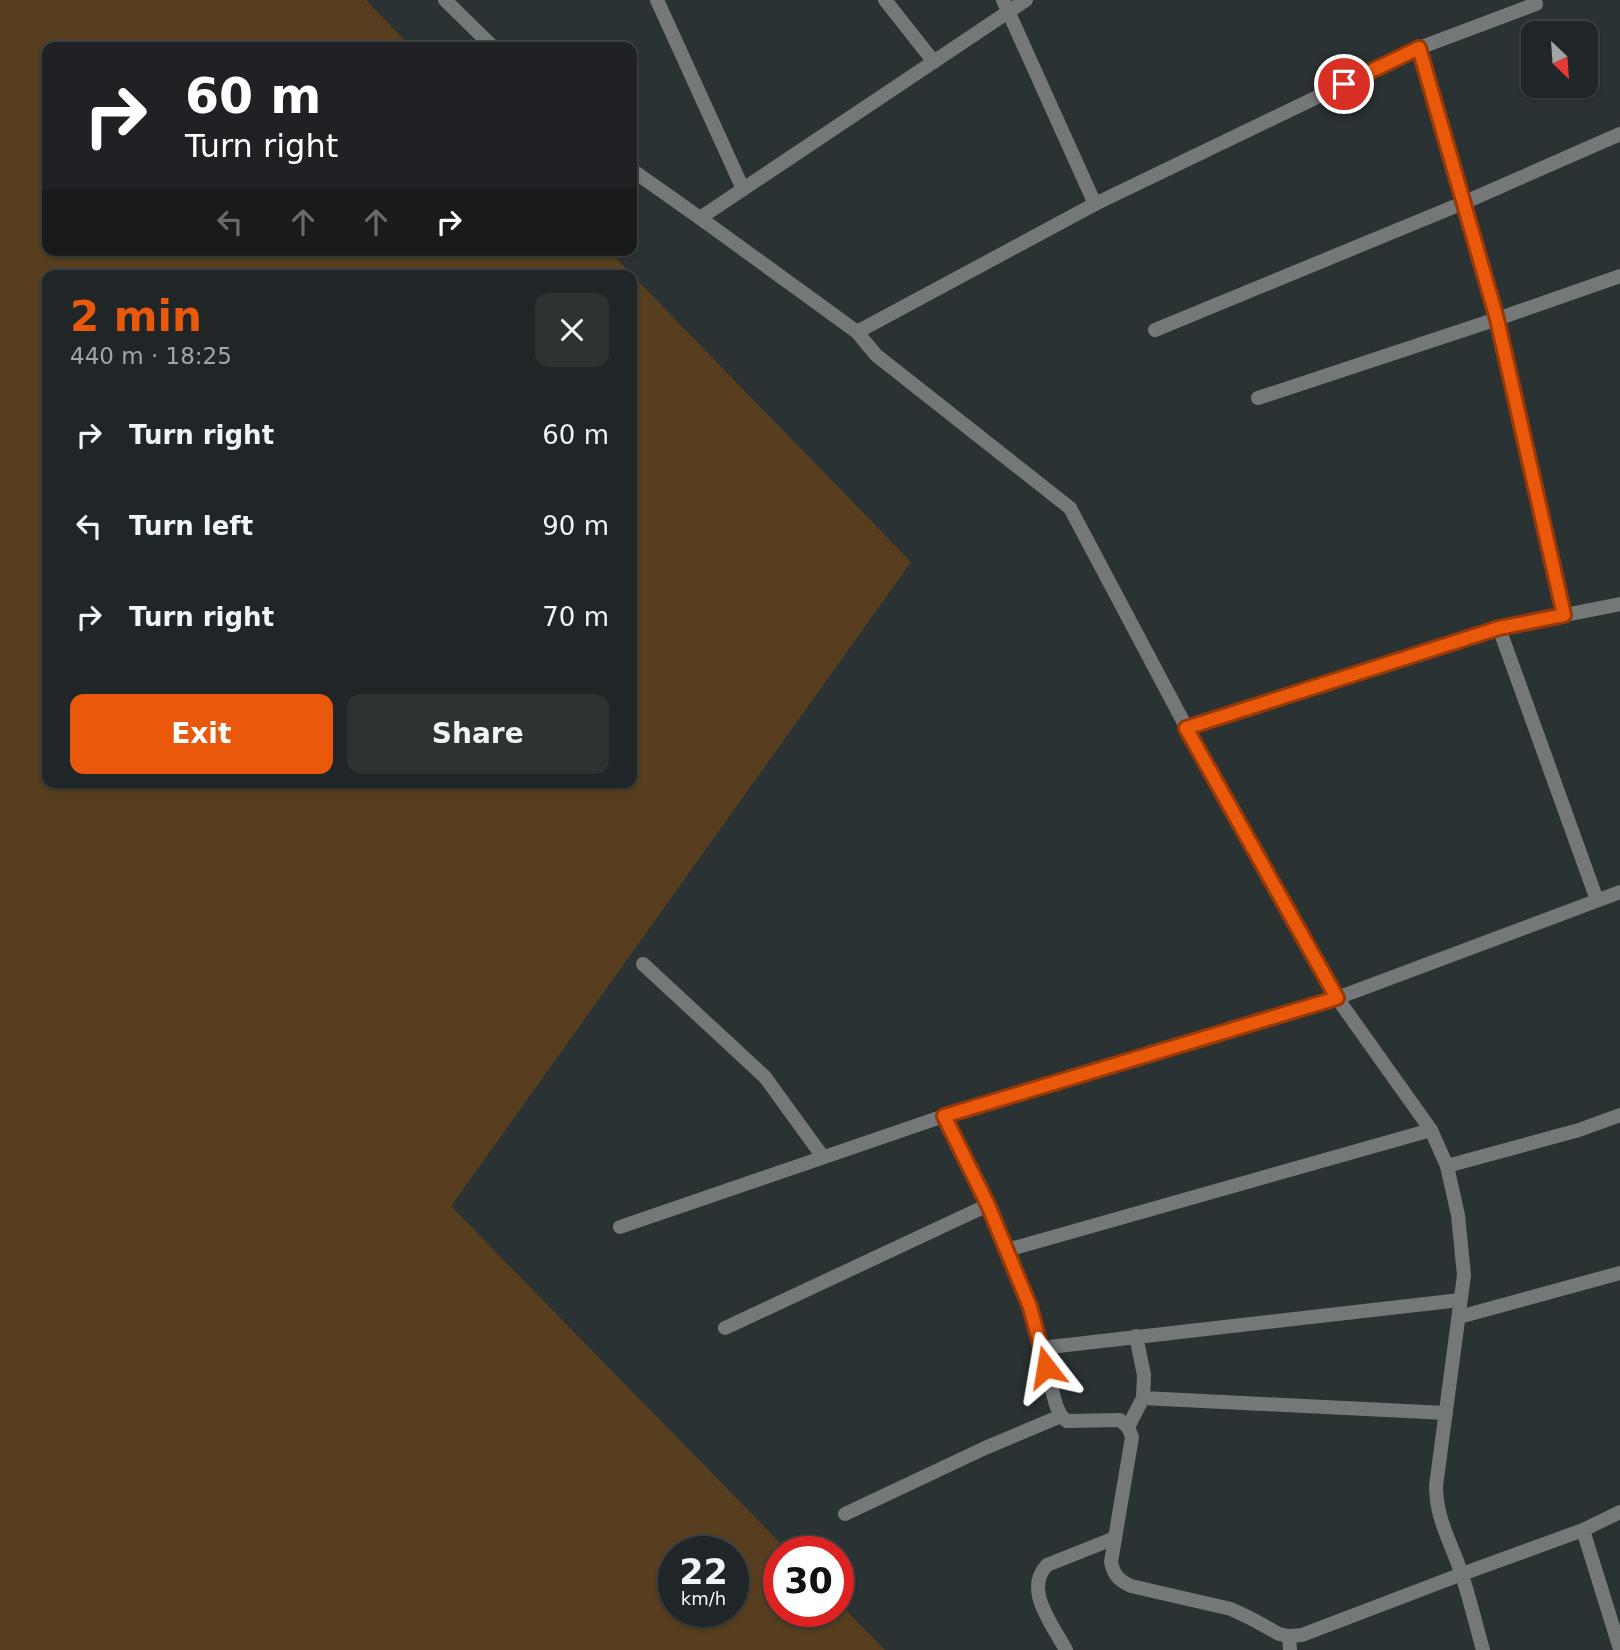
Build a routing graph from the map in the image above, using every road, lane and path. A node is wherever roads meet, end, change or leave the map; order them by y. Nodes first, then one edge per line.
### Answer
1 (657, 0) edge
2 (885, 0) edge
3 (1026, 0) edge
4 (1538, 1) edge
5 (450, 2) edge
6 (1006, 6) edge
7 (488, 42) edge
8 (1419, 48) junction
9 (934, 62) junction
10 (1620, 134) edge
11 (637, 173) edge
12 (743, 189) junction
13 (1463, 203) junction
14 (1095, 204) junction
15 (701, 218) junction
16 (1620, 276) edge
17 (1497, 319) junction
18 (1155, 330) dead end
19 (857, 331) junction
20 (1258, 398) dead end
21 (1620, 604) edge
22 (1564, 615) junction
23 (1499, 628) junction
24 (1186, 728) junction
25 (1620, 892) edge
26 (1597, 900) junction
27 (643, 964) dead end
28 (1337, 998) junction
29 (1620, 1115) edge
30 (944, 1116) junction
31 (1431, 1130) junction
32 (824, 1157) junction
33 (1447, 1166) junction
34 (988, 1205) junction
35 (620, 1227) dead end
36 (1007, 1251) junction
37 (1620, 1273) edge
38 (1461, 1300) junction
39 (1459, 1317) junction
40 (725, 1328) dead end
41 (1136, 1336) junction
42 (1041, 1348) junction
43 (1143, 1398) junction
44 (1446, 1413) junction
45 (1061, 1416) junction
46 (1128, 1427) junction
47 (1620, 1512) edge
48 (845, 1514) dead end
49 (1583, 1530) junction
50 (1115, 1538) junction
51 (1462, 1574) junction
52 (1290, 1643) edge
53 (1620, 1649) edge
54 (1066, 1650) edge
55 (1483, 1650) edge

1 - 12 street
2 - 9 street
3 - 6 street
4 - 8 street
5 - 7 street
6 - 9 street
6 - 14 street
8 - 13 street
8 - 14 street
9 - 12 street
10 - 13 street
11 - 15 street
12 - 15 street
13 - 17 street
13 - 18 street
14 - 19 street
15 - 19 street
16 - 17 street
17 - 20 street
17 - 22 street
19 - 24 street
21 - 22 street
22 - 23 street
23 - 24 street
23 - 26 street
24 - 28 street
25 - 26 street
26 - 28 street
27 - 32 street
28 - 30 street
28 - 31 street
29 - 33 street
30 - 32 street
30 - 34 street
31 - 33 street
31 - 36 street
32 - 35 street
33 - 38 street
34 - 36 street
34 - 40 street
36 - 42 street
37 - 39 street
38 - 39 street
38 - 41 street
39 - 44 street
41 - 42 street
41 - 43 street
42 - 45 street
43 - 44 street
43 - 46 street
44 - 51 street
45 - 46 street
45 - 48 street
46 - 50 street
47 - 49 street
49 - 51 street
49 - 53 street
50 - 52 street
50 - 54 street
51 - 52 street
51 - 55 street

